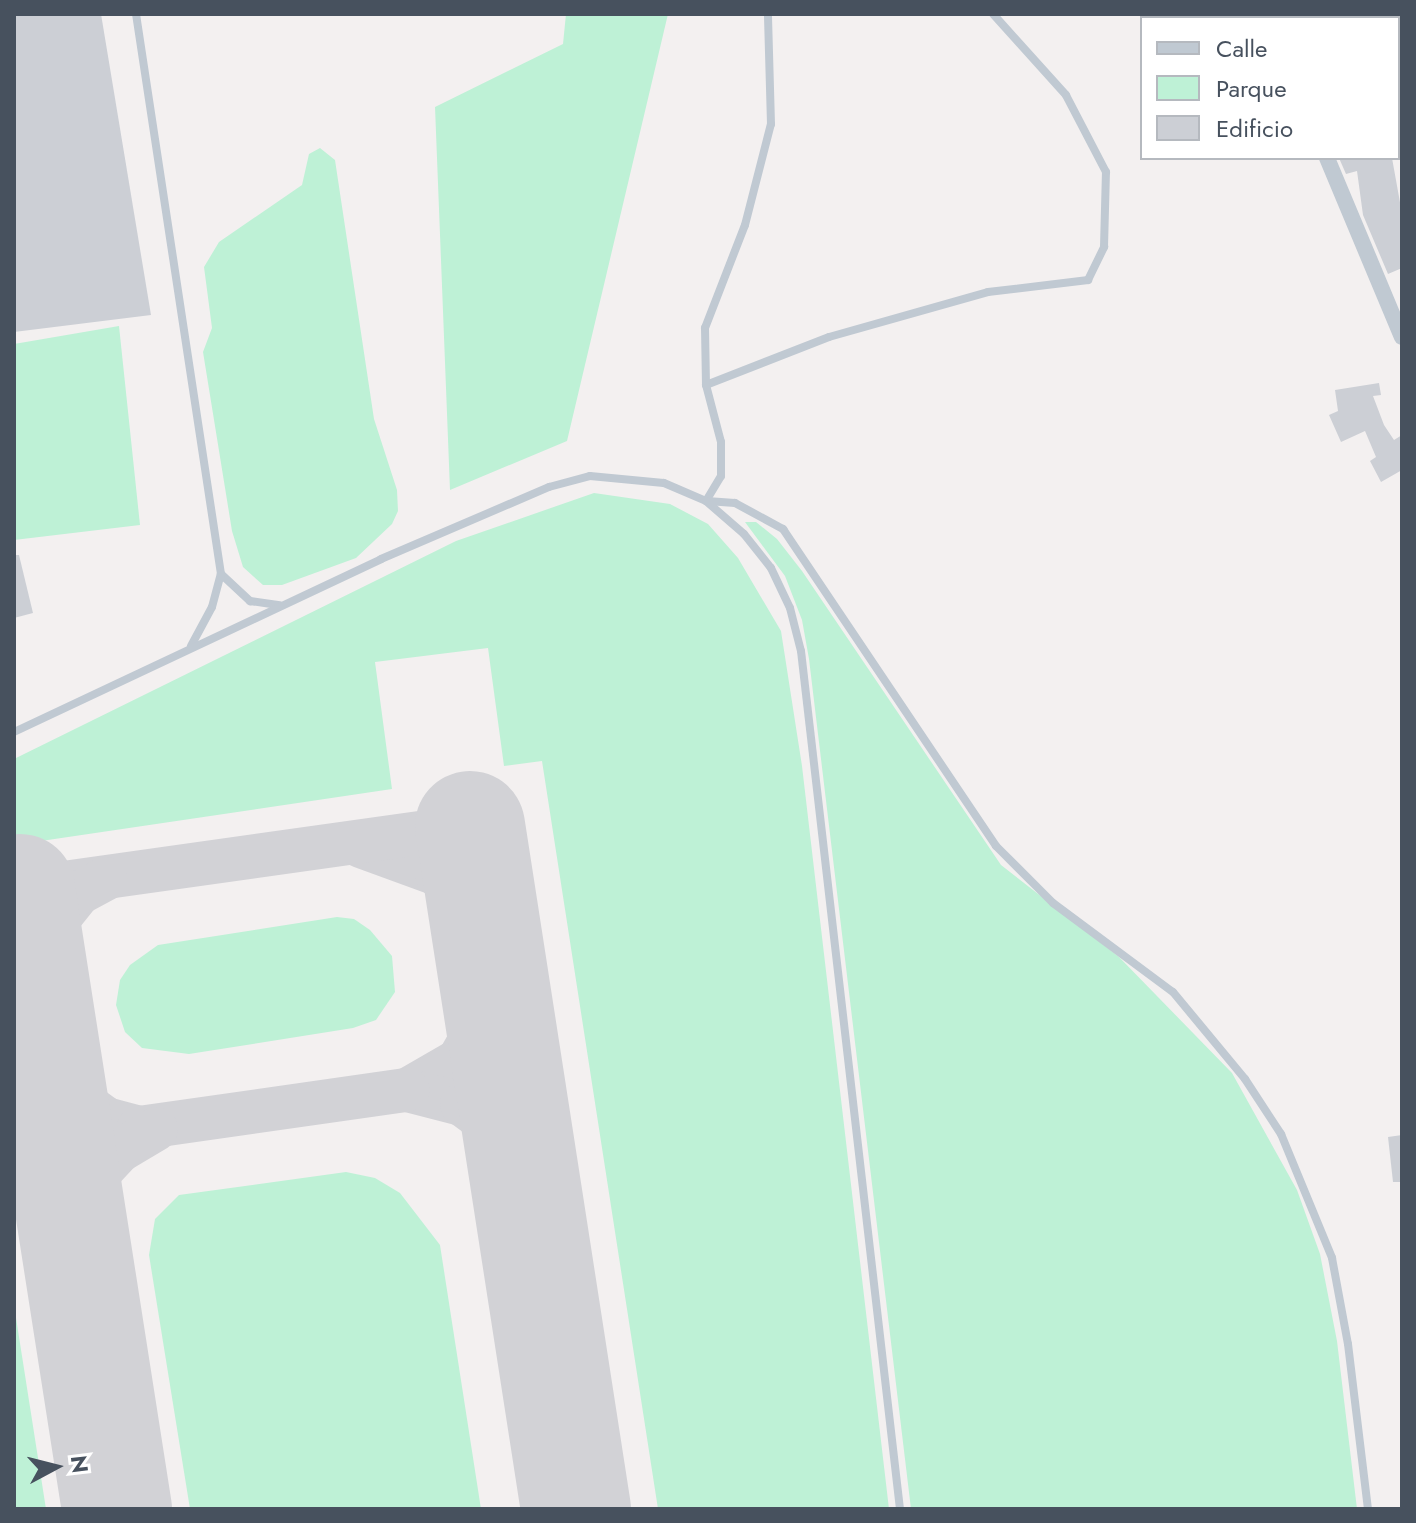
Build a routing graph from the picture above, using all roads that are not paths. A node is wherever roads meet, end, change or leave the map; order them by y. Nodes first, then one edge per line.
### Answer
1 (136, 14) edge
2 (768, 14) edge
3 (993, 14) edge
4 (1328, 160) edge
5 (1402, 337) edge
6 (706, 385) junction
7 (706, 501) junction
8 (221, 574) junction
9 (284, 605) junction
10 (189, 648) junction
11 (14, 732) edge
12 (900, 1509) edge
13 (1368, 1509) edge

1 - 8 lane
2 - 6 lane
3 - 6 lane
4 - 5 street
6 - 7 lane
7 - 9 lane
7 - 12 lane
7 - 13 lane
8 - 9 lane
8 - 10 lane
9 - 10 lane
10 - 11 lane

